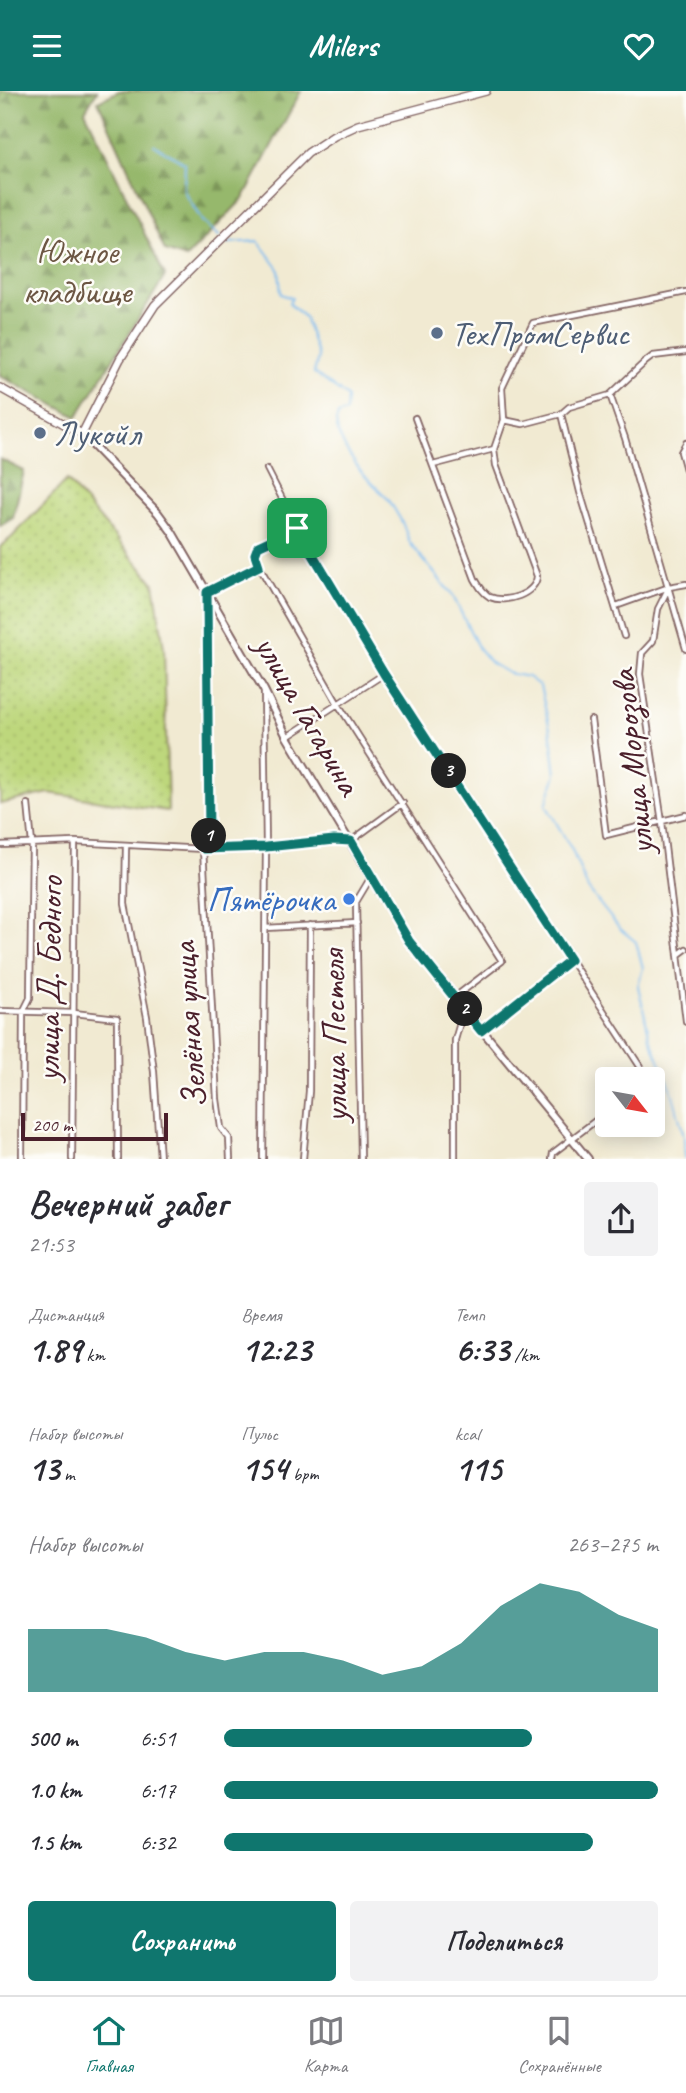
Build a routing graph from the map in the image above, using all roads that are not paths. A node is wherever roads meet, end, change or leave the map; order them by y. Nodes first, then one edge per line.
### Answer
1 (486, 91) edge
2 (686, 292) edge
3 (686, 352) edge
4 (0, 388) edge
5 (610, 395) junction
6 (561, 414) junction
7 (415, 418) dead end
8 (504, 420) junction
9 (82, 434) junction
10 (686, 443) edge
11 (494, 449) junction
12 (432, 465) junction
13 (267, 469) dead end
14 (686, 470) edge
15 (297, 528) junction
16 (259, 566) junction
17 (686, 584) edge
18 (669, 587) junction
19 (207, 592) junction
20 (616, 606) junction
21 (624, 636) dead end
22 (686, 649) edge
23 (384, 674) junction
24 (264, 690) junction
25 (338, 704) junction
26 (591, 720) dead end
27 (287, 737) junction
28 (403, 803) junction
29 (28, 804) dead end
30 (686, 815) edge
31 (662, 822) junction
32 (351, 841) junction
33 (75, 842) junction
34 (32, 844) junction
35 (0, 845) edge
36 (126, 846) junction
37 (266, 847) junction
38 (204, 849) junction
39 (371, 876) junction
40 (357, 923) junction
41 (310, 925) junction
42 (266, 928) junction
43 (686, 949) edge
44 (678, 955) junction
45 (570, 960) junction
46 (455, 997) junction
47 (464, 1009) junction
48 (0, 1011) edge
49 (23, 1012) junction
50 (74, 1013) junction
51 (686, 1021) edge
52 (481, 1031) junction
53 (640, 1067) edge
54 (595, 1121) edge
55 (572, 1139) junction
56 (22, 1159) edge
57 (72, 1159) edge
58 (118, 1159) edge
59 (160, 1159) edge
60 (230, 1159) edge
61 (263, 1159) edge
62 (303, 1159) edge
63 (361, 1159) edge
64 (455, 1159) edge
65 (552, 1159) edge
66 (588, 1159) edge

1 - 9 main road
2 - 8 street
3 - 5 street
4 - 9 main road
5 - 6 street
5 - 18 street
6 - 8 street
6 - 20 street, улица Морозова
7 - 12 street
8 - 11 street
9 - 19 main road, улица Гагарина
10 - 14 street
11 - 12 street
11 - 12 street
13 - 15 street
15 - 16 street
15 - 23 street
16 - 19 street
16 - 25 street
17 - 18 street
18 - 20 street
18 - 22 street
18 - 31 street, улица Морозова
19 - 24 main road, улица Гагарина
19 - 38 street, Зелёная улица
20 - 21 street, улица Морозова
23 - 25 street
23 - 45 street
24 - 27 main road, улица Гагарина
24 - 37 street
25 - 27 street
25 - 28 street
26 - 31 street
27 - 32 main road, улица Гагарина
28 - 32 street
28 - 46 street
29 - 34 street
30 - 31 street
31 - 44 street, улица Морозова
32 - 37 street
32 - 39 main road, улица Гагарина
33 - 34 street
33 - 36 street
33 - 50 street, улица Д. Бедного
34 - 35 street
34 - 49 street
36 - 38 street
36 - 59 street
37 - 38 street
37 - 42 street
38 - 60 street, Зелёная улица
39 - 40 street, улица Пестеля
39 - 46 main road, улица Гагарина
40 - 41 street
40 - 63 street, улица Пестеля
41 - 42 street
41 - 62 street
42 - 61 street
43 - 44 street
44 - 51 street, улица Морозова
45 - 52 street
45 - 53 street
46 - 47 main road, улица Гагарина
47 - 52 main road, улица Гагарина
47 - 64 street
48 - 49 street
49 - 50 street
49 - 56 street
50 - 57 street, улица Д. Бедного
50 - 58 street
52 - 55 main road, улица Гагарина
54 - 55 street
55 - 65 street
55 - 66 main road, улица Гагарина

